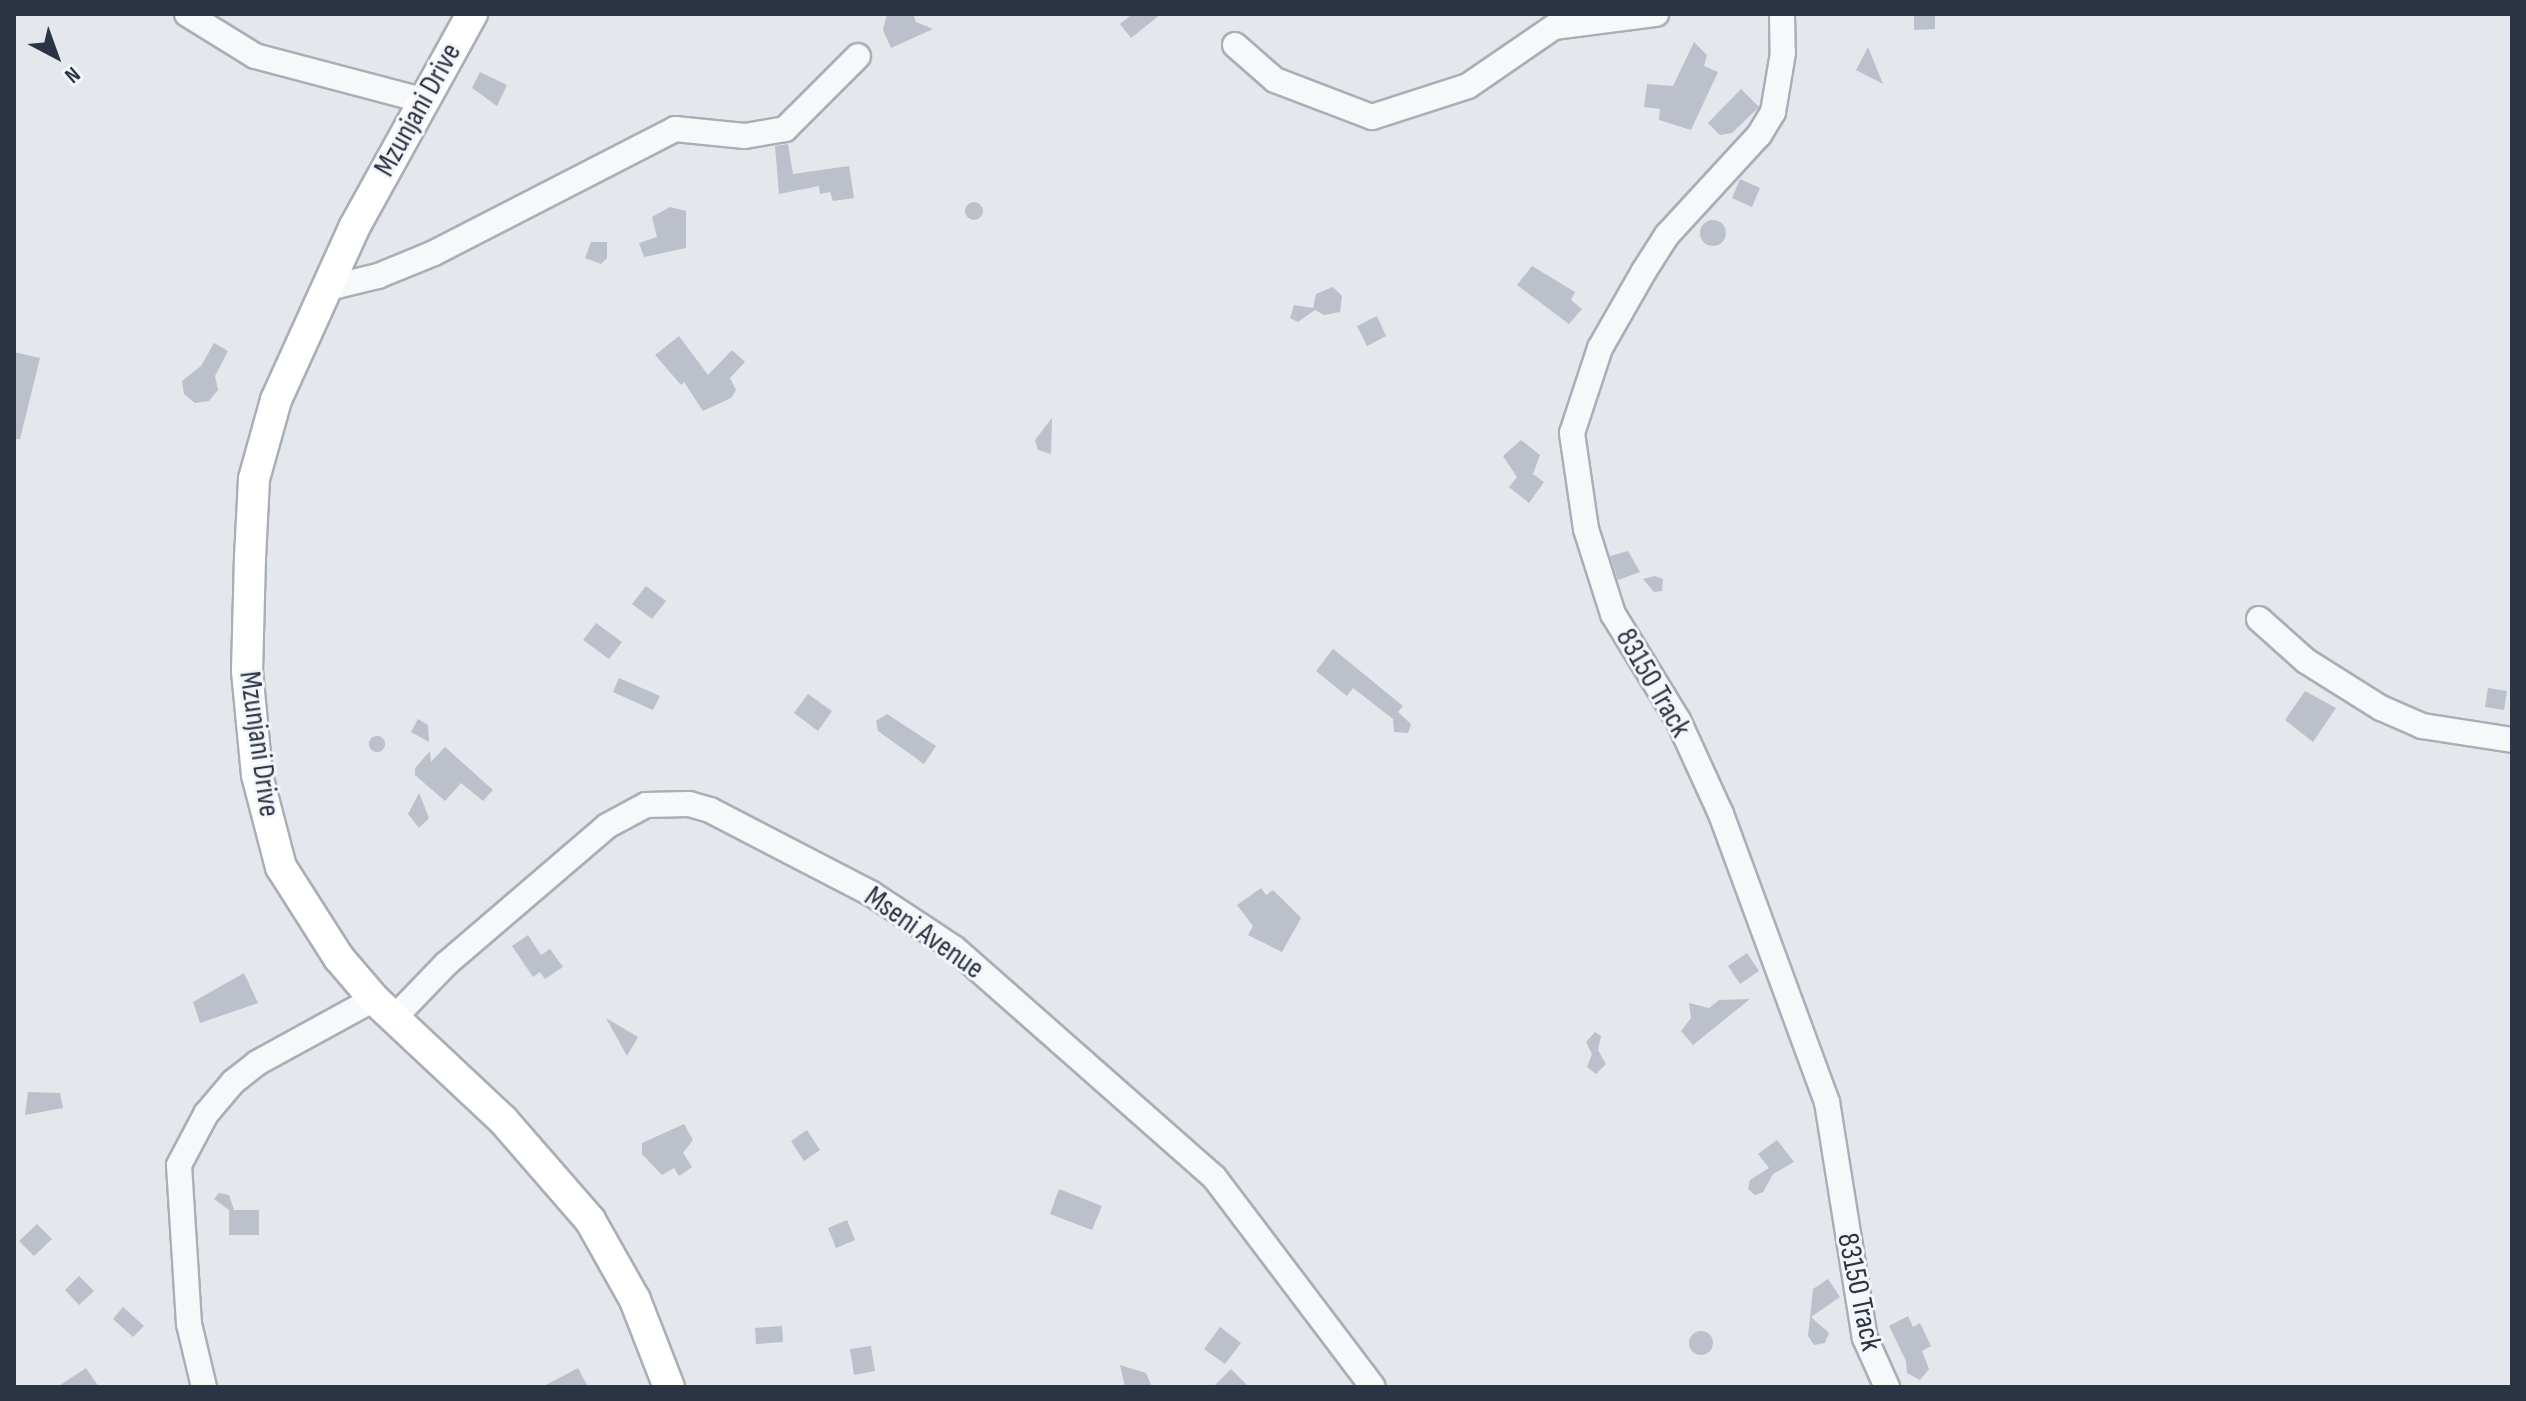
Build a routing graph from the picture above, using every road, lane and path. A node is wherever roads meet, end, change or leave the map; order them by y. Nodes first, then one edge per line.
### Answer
1 (187, 14) edge
2 (472, 14) edge
3 (1656, 14) edge
4 (1782, 14) edge
5 (1235, 45) dead end
6 (858, 56) dead end
7 (421, 100) junction
8 (324, 289) junction
9 (2259, 619) dead end
10 (2512, 740) edge
11 (384, 1008) junction
12 (197, 1382) edge
13 (669, 1387) edge
14 (1373, 1387) edge
15 (1887, 1387) edge

1 - 7 street
2 - 7 main road, Mzunjani Drive
3 - 5 street
4 - 15 street, 83150 Track
6 - 8 street
7 - 8 main road, Mzunjani Drive
8 - 11 main road, Mzunjani Drive
9 - 10 street
11 - 12 street, Mseni Avenue
11 - 13 main road, Mzunjani Drive
11 - 14 street, Mseni Avenue

